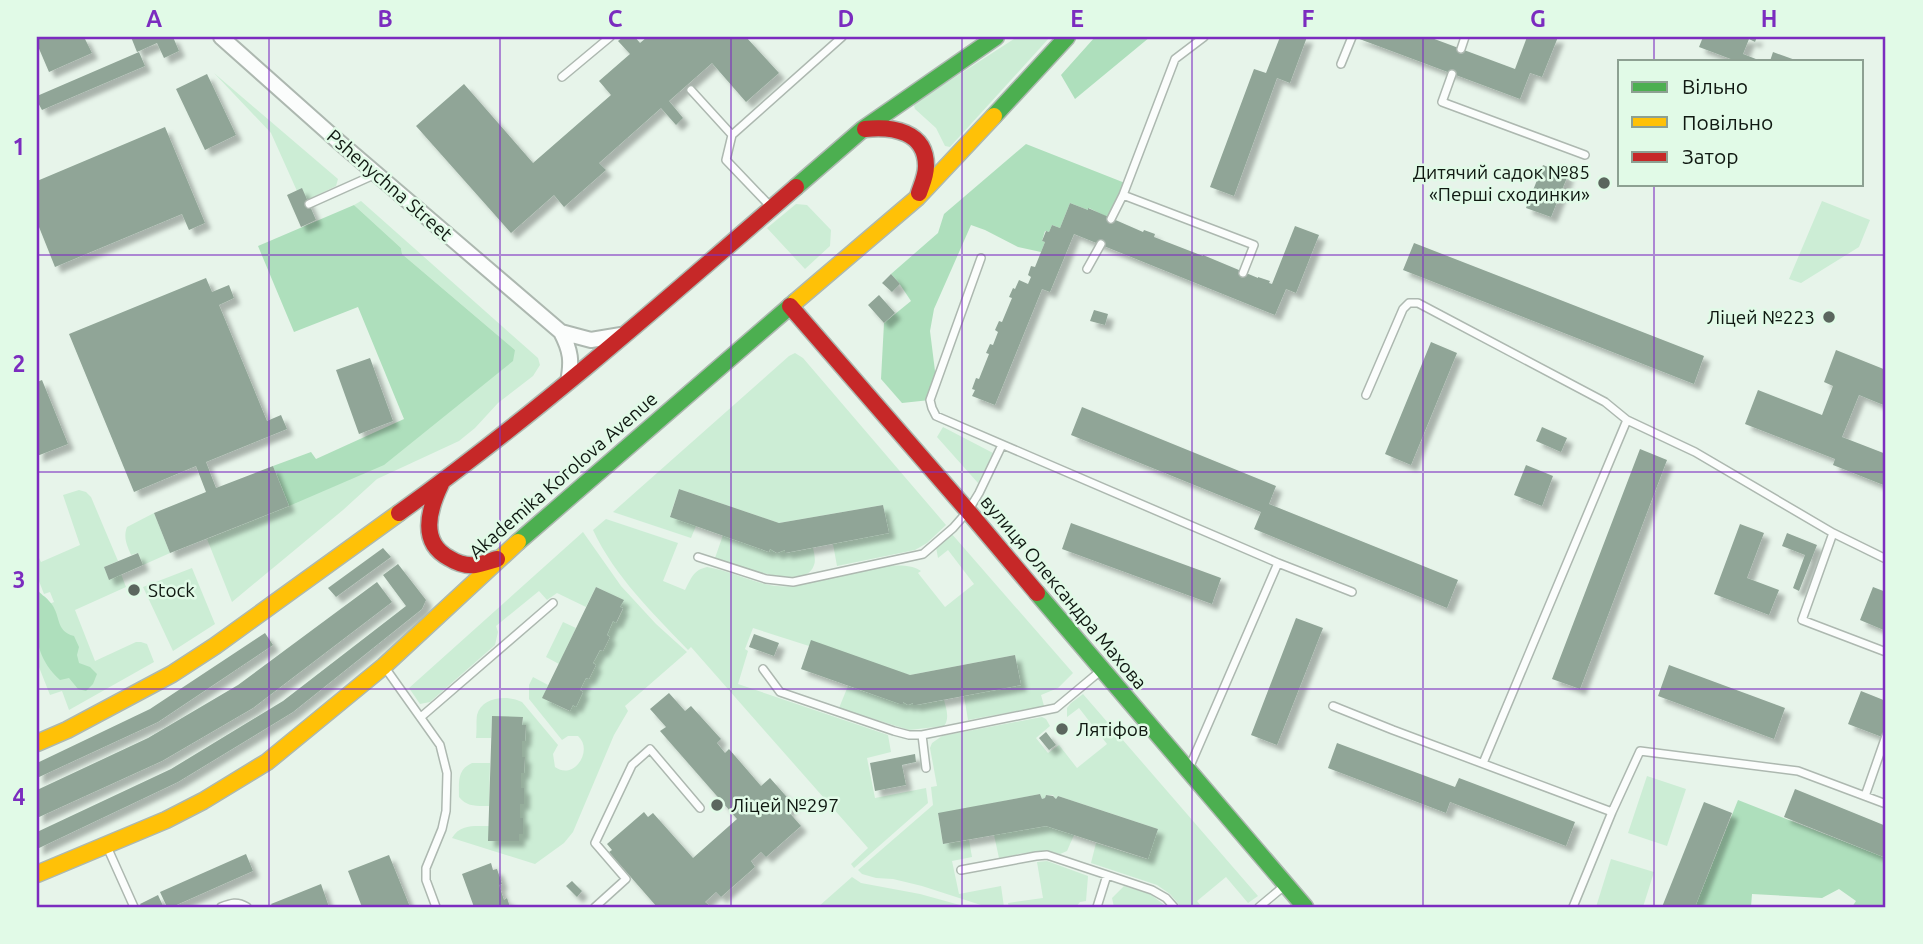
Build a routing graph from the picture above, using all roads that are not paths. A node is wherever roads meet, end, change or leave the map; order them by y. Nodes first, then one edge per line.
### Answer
1 (221, 37) edge
2 (610, 37) edge
3 (842, 37) edge
4 (996, 37) edge
5 (1067, 37) edge
6 (1204, 37) edge
7 (1352, 37) edge
8 (1465, 37) edge
9 (1461, 49) dead end
10 (1341, 64) dead end
11 (1452, 74) dead end
12 (562, 77) dead end
13 (691, 90) dead end
14 (863, 129) junction
15 (733, 135) junction
16 (1585, 155) dead end
17 (377, 174) junction
18 (1123, 195) junction
19 (917, 198) junction
20 (309, 204) dead end
21 (771, 208) junction
22 (1111, 219) dead end
23 (1101, 244) dead end
24 (981, 258) dead end
25 (1087, 270) dead end
26 (1244, 273) dead end
27 (790, 306) junction
28 (561, 332) junction
29 (627, 334) junction
30 (568, 383) junction
31 (1366, 394) dead end
32 (1627, 420) junction
33 (1002, 444) junction
34 (442, 482) junction
35 (968, 511) junction
36 (1833, 533) junction
37 (698, 557) dead end
38 (499, 558) junction
39 (1886, 559) edge
40 (1278, 563) junction
41 (1353, 592) dead end
42 (553, 603) dead end
43 (1886, 652) edge
44 (384, 666) junction
45 (763, 669) dead end
46 (1101, 670) junction
47 (1333, 706) dead end
48 (421, 718) junction
49 (922, 735) junction
50 (1886, 736) edge
51 (37, 742) edge
52 (1483, 763) junction
53 (926, 768) dead end
54 (1188, 770) junction
55 (1865, 796) junction
56 (1886, 804) edge
57 (700, 808) dead end
58 (1612, 812) junction
59 (107, 845) junction
60 (961, 870) dead end
61 (37, 874) edge
62 (1107, 875) junction
63 (1286, 884) junction
64 (134, 907) edge
65 (221, 907) edge
66 (247, 907) edge
67 (436, 907) edge
68 (595, 907) edge
69 (1097, 907) edge
70 (1174, 907) edge
71 (1259, 907) edge
72 (1305, 907) edge
73 (1573, 907) edge

1 - 17 street, Pshenychna Street
2 - 12 lane
3 - 15 lane
4 - 14 main road
5 - 19 main road, Akademika Korolova Avenue
6 - 18 lane
7 - 10 lane
8 - 9 lane
11 - 16 lane
13 - 15 lane
14 - 19 main road
14 - 21 main road
15 - 21 lane
17 - 20 lane
17 - 28 street, Pshenychna Street
18 - 22 lane
18 - 26 lane
19 - 27 main road, Akademika Korolova Avenue
21 - 29 main road
23 - 25 lane
24 - 33 lane
27 - 35 main road, вулиця Олександра Махова
27 - 38 main road, Akademika Korolova Avenue
28 - 29 street, Pshenychna Street
28 - 30 street
29 - 30 main road
30 - 34 main road
31 - 32 lane
32 - 36 lane
32 - 52 lane
33 - 35 lane
33 - 40 lane
34 - 38 main road
34 - 51 main road
35 - 37 lane
35 - 46 main road, вулиця Олександра Махова
36 - 39 lane
36 - 43 lane
38 - 44 main road, Akademika Korolova Avenue
40 - 41 lane
40 - 54 lane
42 - 48 lane
44 - 48 lane
44 - 59 main road, Akademika Korolova Avenue
45 - 49 lane
46 - 49 lane
46 - 54 main road, вулиця Олександра Махова
47 - 52 lane
48 - 67 lane
49 - 53 lane
50 - 55 lane
52 - 58 lane
54 - 63 main road, вулиця Олександра Махова
55 - 56 lane
55 - 58 lane
57 - 68 lane
58 - 73 lane
59 - 61 main road, Akademika Korolova Avenue
59 - 64 lane
60 - 62 lane
62 - 69 lane
62 - 70 lane
63 - 71 lane
63 - 72 main road, вулиця Олександра Махова
65 - 66 lane

